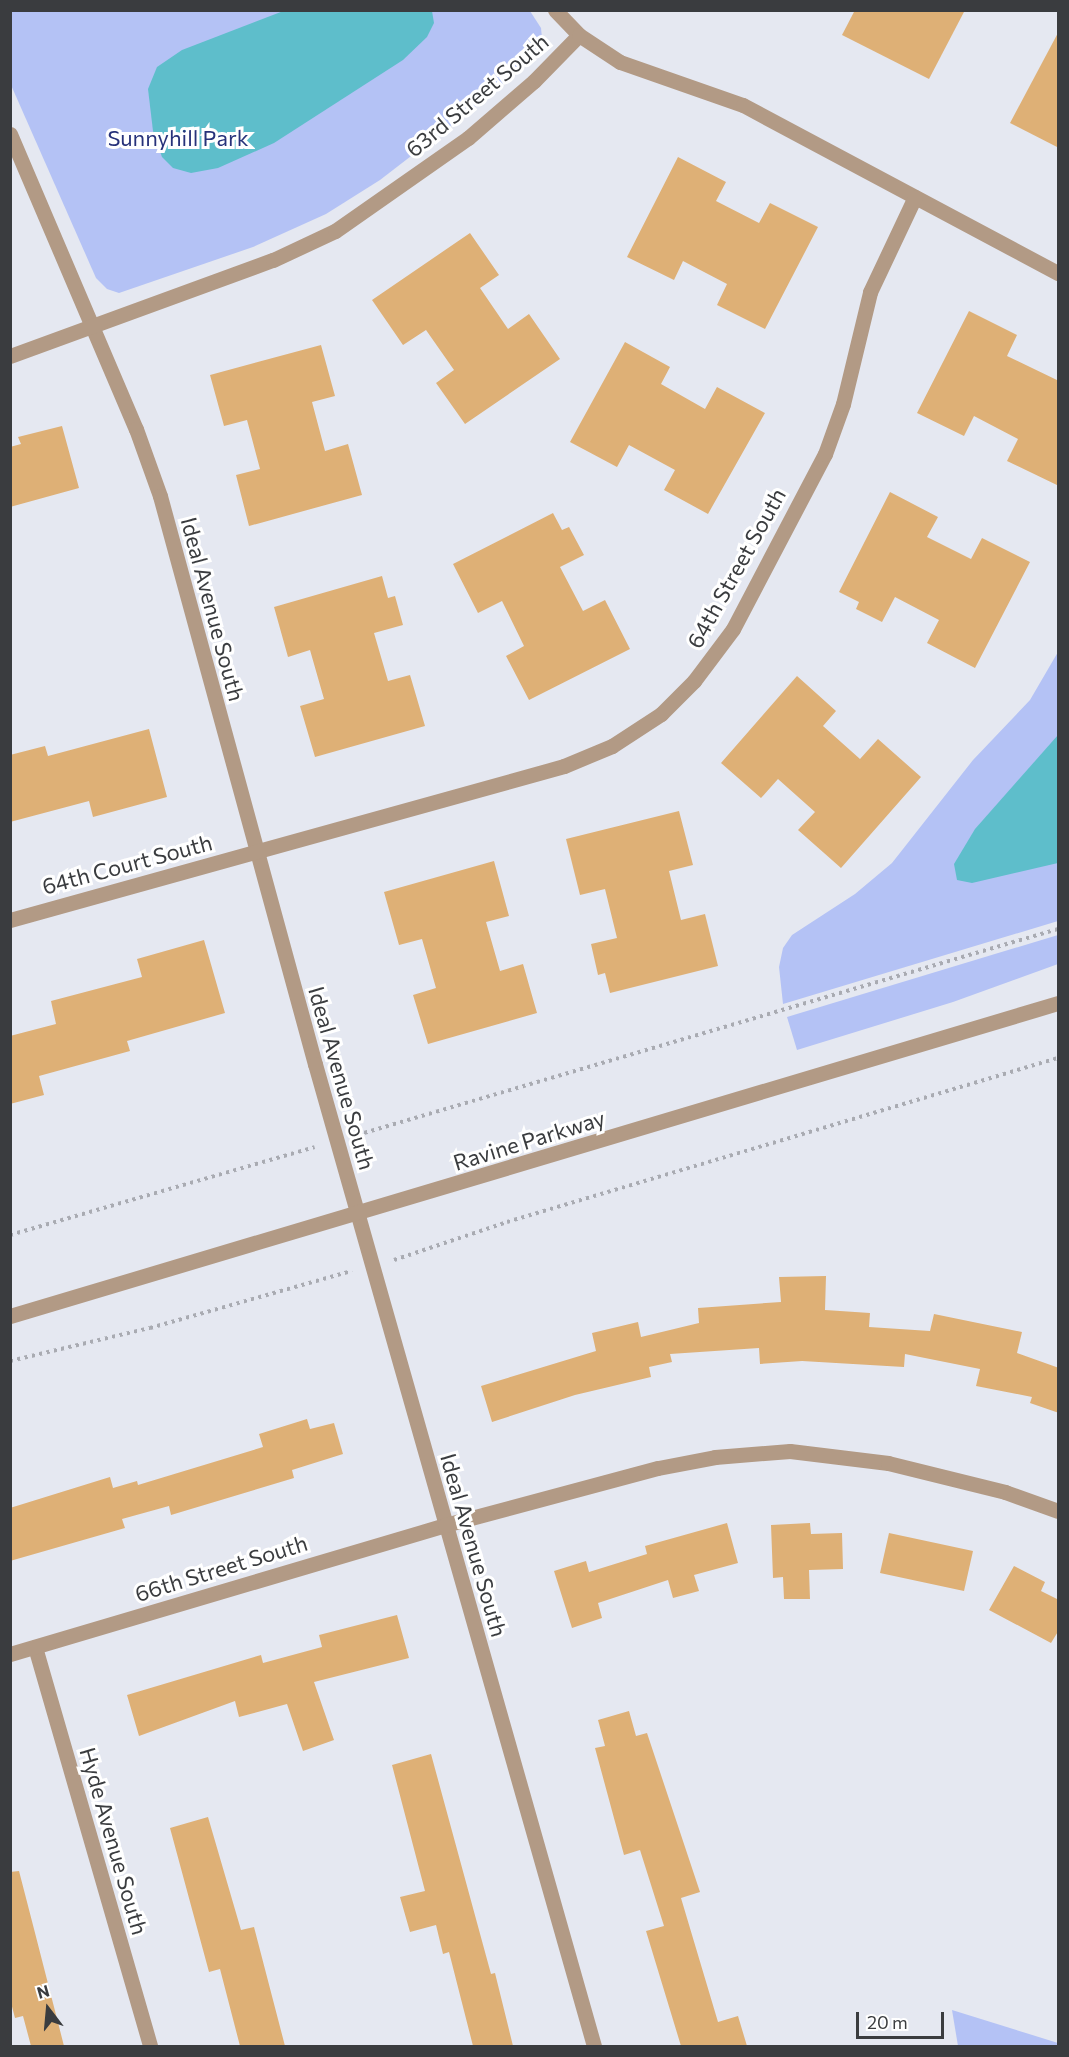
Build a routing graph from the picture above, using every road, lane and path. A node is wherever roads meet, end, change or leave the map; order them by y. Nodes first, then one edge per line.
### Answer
1 (555, 10) edge
2 (579, 35) junction
3 (10, 134) edge
4 (915, 198) junction
5 (1059, 273) edge
6 (92, 326) junction
7 (10, 356) edge
8 (256, 852) junction
9 (10, 920) edge
10 (1059, 928) edge
11 (1059, 1003) edge
12 (1059, 1058) edge
13 (369, 1132) dead end
14 (310, 1149) dead end
15 (357, 1215) junction
16 (10, 1235) edge
17 (372, 1266) junction
18 (10, 1316) edge
19 (10, 1361) edge
20 (1059, 1511) edge
21 (445, 1525) junction
22 (35, 1647) junction
23 (10, 1654) edge
24 (150, 2046) edge
25 (594, 2046) edge

1 - 2 street
2 - 4 street, 63rd Street South
2 - 6 street, 63rd Street South
3 - 6 street, Ideal Avenue South
4 - 5 street, 63rd Street South
4 - 8 street, 64th Street South
6 - 7 street, 63rd Street South
6 - 8 street, Ideal Avenue South
8 - 9 street, 64th Court South
8 - 15 street, Ideal Avenue South
10 - 13 path
11 - 15 street, Ravine Parkway
12 - 17 path
14 - 16 path
15 - 17 street, Ideal Avenue South
15 - 18 street, Ravine Parkway
17 - 19 path
17 - 21 street, Ideal Avenue South
20 - 21 street, 66th Street South
21 - 22 street, 66th Street South
21 - 25 street, Ideal Avenue South
22 - 23 street, 66th Street South
22 - 24 street, Hyde Avenue South

